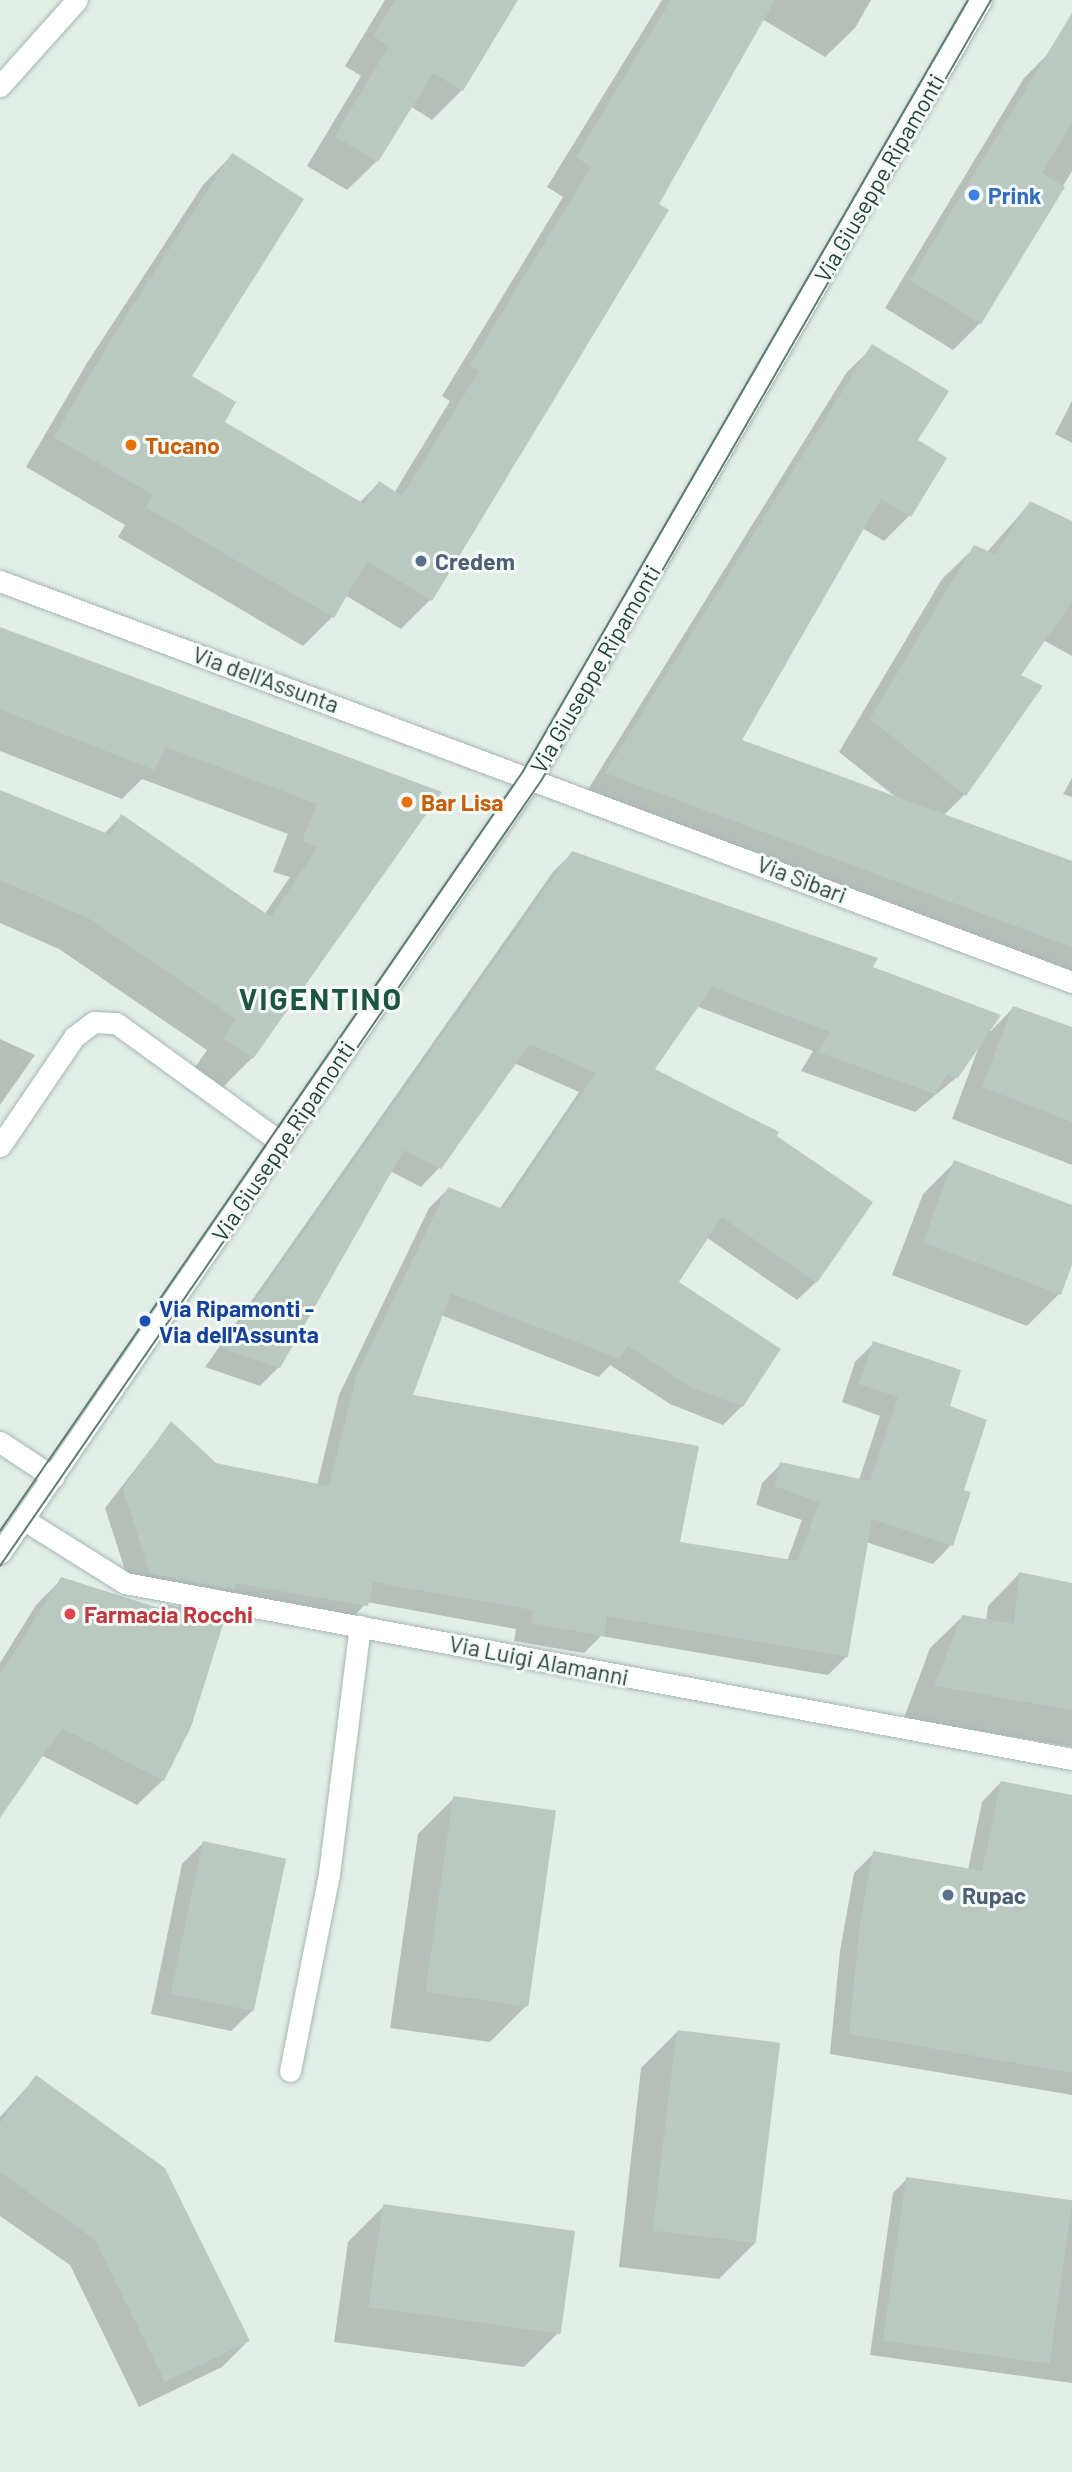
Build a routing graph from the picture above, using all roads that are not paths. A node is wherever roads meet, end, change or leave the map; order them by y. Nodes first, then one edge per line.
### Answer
1 (77, 0) edge
2 (981, 0) edge
3 (0, 86) edge
4 (0, 581) edge
5 (532, 777) junction
6 (1072, 982) edge
7 (282, 1143) junction
8 (0, 1146) edge
9 (0, 1442) edge
10 (53, 1476) junction
11 (23, 1519) junction
12 (0, 1553) edge
13 (360, 1626) junction
14 (1072, 1759) edge
15 (290, 2071) dead end

1 - 3 street
2 - 5 street, Via Giuseppe Ripamonti
4 - 5 street, Via dell'Assunta
5 - 6 street, Via Sibari
5 - 7 street, Via Giuseppe Ripamonti
7 - 8 street
7 - 10 street, Via Giuseppe Ripamonti
9 - 10 street
10 - 11 street, Via Giuseppe Ripamonti
11 - 12 street, Via Giuseppe Ripamonti
11 - 13 street, Via Luigi Alamanni
13 - 14 street, Via Luigi Alamanni
13 - 15 street

